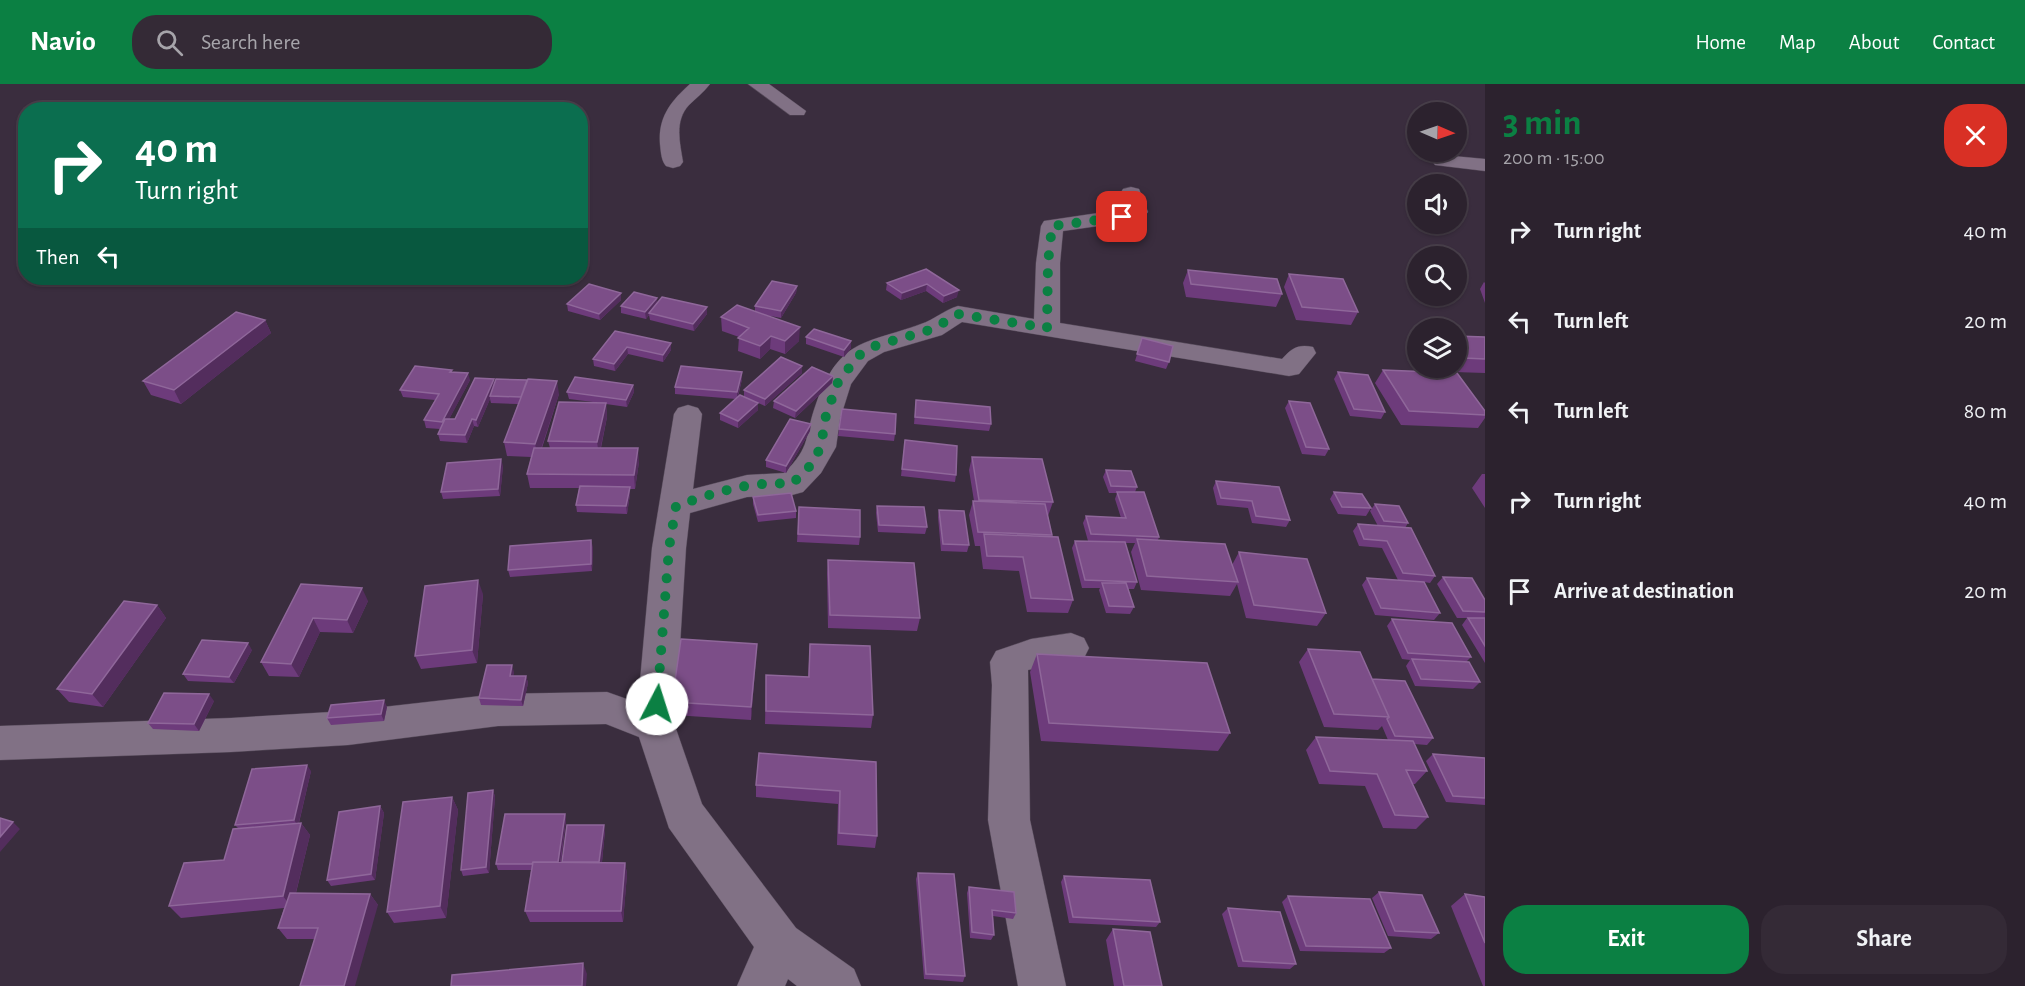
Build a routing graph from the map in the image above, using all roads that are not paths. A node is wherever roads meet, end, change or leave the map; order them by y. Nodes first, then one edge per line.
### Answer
1 (701, 84) edge
2 (757, 84) edge
3 (796, 111) dead end
4 (673, 162) dead end
5 (1453, 162) edge
6 (1485, 165) edge
7 (1131, 194) dead end
8 (1047, 328) junction
9 (1303, 353) dead end
10 (688, 414) dead end
11 (676, 506) junction
12 (1071, 648) dead end
13 (655, 726) junction
14 (0, 743) edge
15 (780, 944) junction
16 (761, 986) edge
17 (837, 986) edge
18 (1042, 986) edge

1 - 4 street
2 - 3 street
5 - 6 street
7 - 8 street
8 - 9 street
8 - 11 street
10 - 11 street
11 - 13 street
12 - 18 street
13 - 14 street
13 - 15 street
15 - 16 street
15 - 17 street

